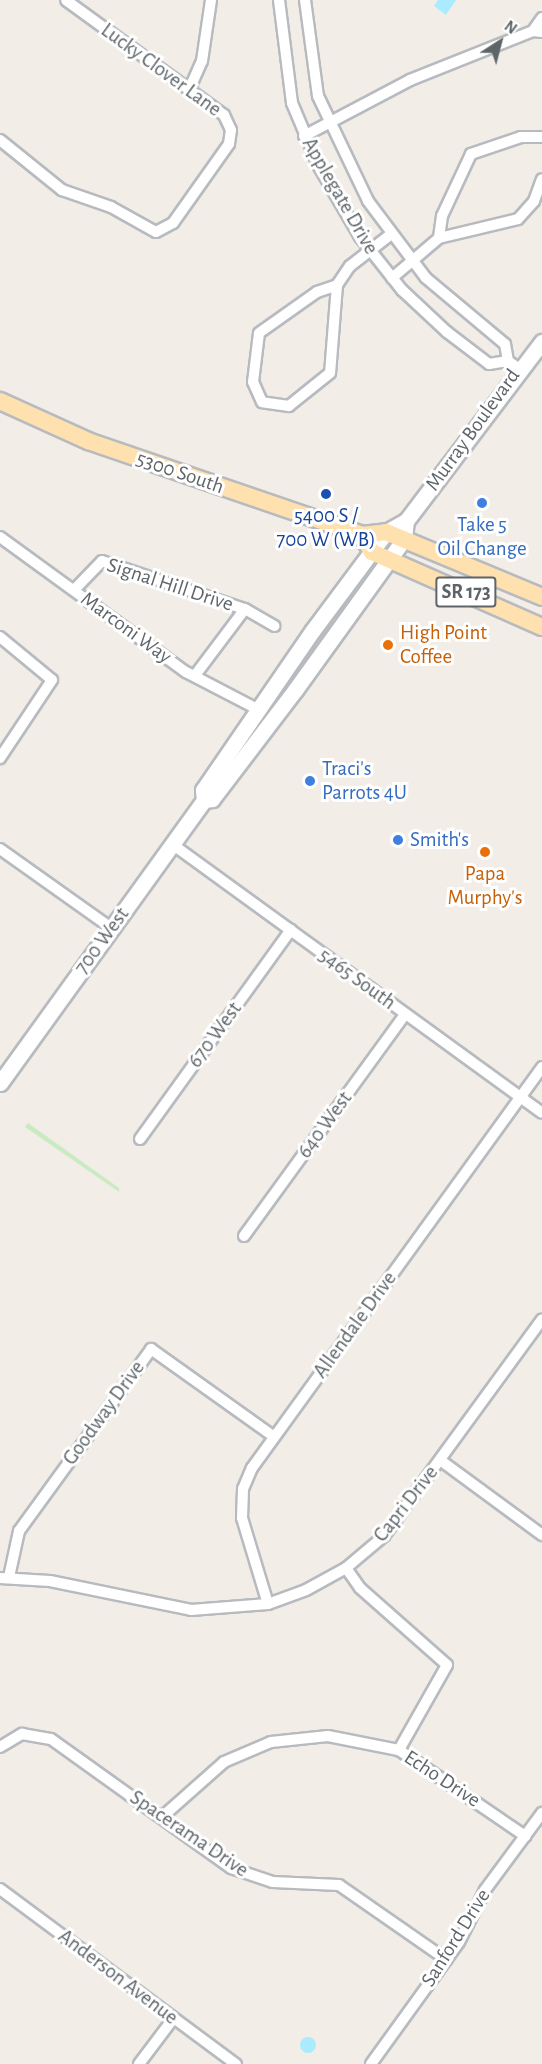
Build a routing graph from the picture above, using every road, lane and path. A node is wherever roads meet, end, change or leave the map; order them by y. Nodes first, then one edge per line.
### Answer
1 (66, 0) edge
2 (211, 0) edge
3 (279, 0) edge
4 (305, 0) edge
5 (542, 18) edge
6 (538, 31) edge
7 (189, 90) junction
8 (328, 125) junction
9 (304, 136) junction
10 (542, 137) edge
11 (0, 140) edge
12 (542, 180) edge
13 (390, 235) junction
14 (439, 238) junction
15 (369, 250) junction
16 (410, 261) junction
17 (392, 278) junction
18 (337, 285) junction
19 (542, 342) edge
20 (513, 365) junction
21 (0, 402) edge
22 (406, 521) junction
23 (386, 532) junction
24 (362, 536) junction
25 (0, 537) edge
26 (404, 538) junction
27 (372, 552) junction
28 (388, 560) junction
29 (74, 590) junction
30 (542, 597) edge
31 (245, 609) junction
32 (275, 626) dead end
33 (542, 627) edge
34 (0, 637) edge
35 (196, 674) junction
36 (257, 709) junction
37 (0, 758) edge
38 (204, 800) junction
39 (172, 844) junction
40 (0, 849) edge
41 (111, 928) junction
42 (291, 930) junction
43 (405, 1014) junction
44 (542, 1067) edge
45 (0, 1083) edge
46 (521, 1097) junction
47 (542, 1113) edge
48 (140, 1139) dead end
49 (244, 1236) dead end
50 (542, 1319) edge
51 (273, 1436) junction
52 (440, 1460) junction
53 (542, 1535) edge
54 (346, 1568) junction
55 (4, 1578) edge
56 (268, 1604) junction
57 (0, 1746) edge
58 (399, 1750) junction
59 (542, 1813) edge
60 (162, 1817) junction
61 (525, 1836) junction
62 (0, 1889) edge
63 (447, 1960) junction
64 (173, 2019) junction
65 (139, 2064) edge
66 (236, 2064) edge
67 (371, 2064) edge

1 - 7 street, Lucky Clover Lane
2 - 7 street
3 - 9 street, Applegate Drive
4 - 8 street, Applegate Drive
5 - 6 street
6 - 8 street
7 - 11 street, Lucky Clover Lane
8 - 9 street
8 - 13 street, Applegate Drive
9 - 15 street, Applegate Drive
10 - 14 street
12 - 14 street
13 - 15 street
13 - 16 street, Applegate Drive
14 - 16 street
15 - 17 street, Applegate Drive
15 - 18 street
16 - 17 street
16 - 20 street, Applegate Drive
17 - 20 street, Applegate Drive
18 - 18 street
19 - 20 main road, Murray Boulevard
20 - 22 main road, Murray Boulevard
21 - 24 main road, 5300 South / SR 173
22 - 23 main road, Murray Boulevard
22 - 26 main road, Murray Boulevard
23 - 24 main road, 5300 South / SR 173
23 - 26 main road, 5300 South / SR 173
23 - 27 main road, 700 West
24 - 27 main road
25 - 29 street, Marconi Way
26 - 28 main road, Murray Boulevard
26 - 30 main road, 5300 South / SR 173
27 - 28 main road, SR 173
27 - 36 main road, 700 West
28 - 33 main road, SR 173
28 - 38 main road, 700 West
29 - 31 street, Signal Hill Drive
29 - 35 street, Marconi Way
31 - 32 street, Signal Hill Drive
31 - 35 street
34 - 37 street
35 - 36 street, Marconi Way
36 - 38 main road, 700 West
38 - 39 main road, 700 West
39 - 41 main road, 700 West
39 - 42 street, 5465 South
40 - 41 street
41 - 45 main road, 700 West
42 - 43 street, 5465 South
42 - 48 street, 670 West
43 - 46 street, 5465 South
43 - 49 street, 640 West
44 - 46 street, Allendale Drive
46 - 47 street, 5465 South
46 - 51 street, Allendale Drive
50 - 52 street, Capri Drive
51 - 55 street, Goodway Drive
51 - 56 street, Allendale Drive
52 - 53 street
52 - 54 street, Capri Drive
54 - 56 street, Capri Drive
54 - 58 street
55 - 56 street, Capri Drive
57 - 60 street, Spacerama Drive
58 - 60 street, Echo Drive
58 - 61 street, Echo Drive
59 - 61 street, Sanford Drive
60 - 63 street, Spacerama Drive
61 - 63 street, Sanford Drive
62 - 64 street, Anderson Avenue
63 - 67 street, Sanford Drive
64 - 65 street
64 - 66 street, Anderson Avenue

